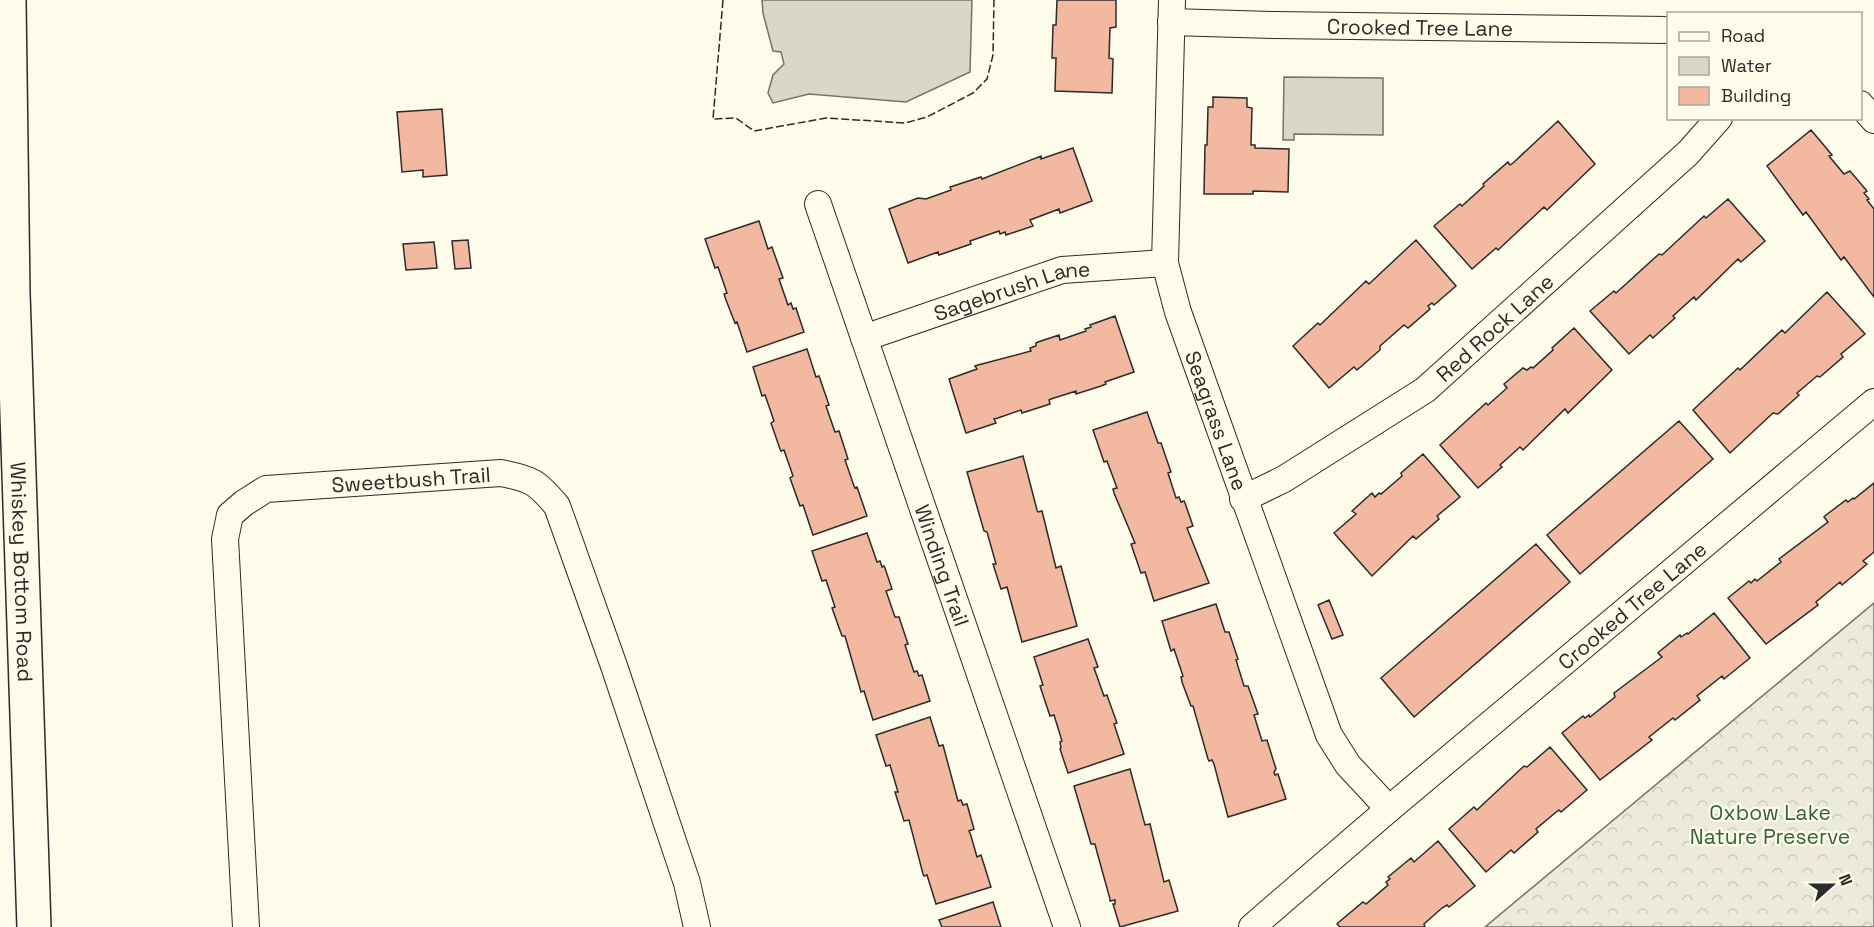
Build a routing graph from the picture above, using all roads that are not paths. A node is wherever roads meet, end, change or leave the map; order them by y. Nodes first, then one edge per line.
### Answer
1 (9, 0) edge
2 (1172, 11) edge
3 (1667, 30) edge
4 (1862, 106) edge
5 (1717, 120) edge
6 (1874, 120) edge
7 (818, 204) dead end
8 (1165, 263) junction
9 (864, 338) junction
10 (1874, 402) edge
11 (1243, 499) junction
12 (1389, 809) junction
13 (34, 927) edge
14 (246, 927) edge
15 (698, 927) edge
16 (1067, 927) edge
17 (1252, 927) edge

1 - 13 street, Whiskey Bottom Road
2 - 3 street, Crooked Tree Lane
2 - 8 street, Seagrass Lane
4 - 6 street
5 - 11 street, Red Rock Lane
7 - 9 street, Winding Trail
8 - 9 street, Sagebrush Lane
8 - 11 street, Seagrass Lane
9 - 16 street, Winding Trail
10 - 12 street, Crooked Tree Lane
11 - 12 street, Seagrass Lane
12 - 17 street, Crooked Tree Lane
14 - 15 street, Sweetbush Trail

